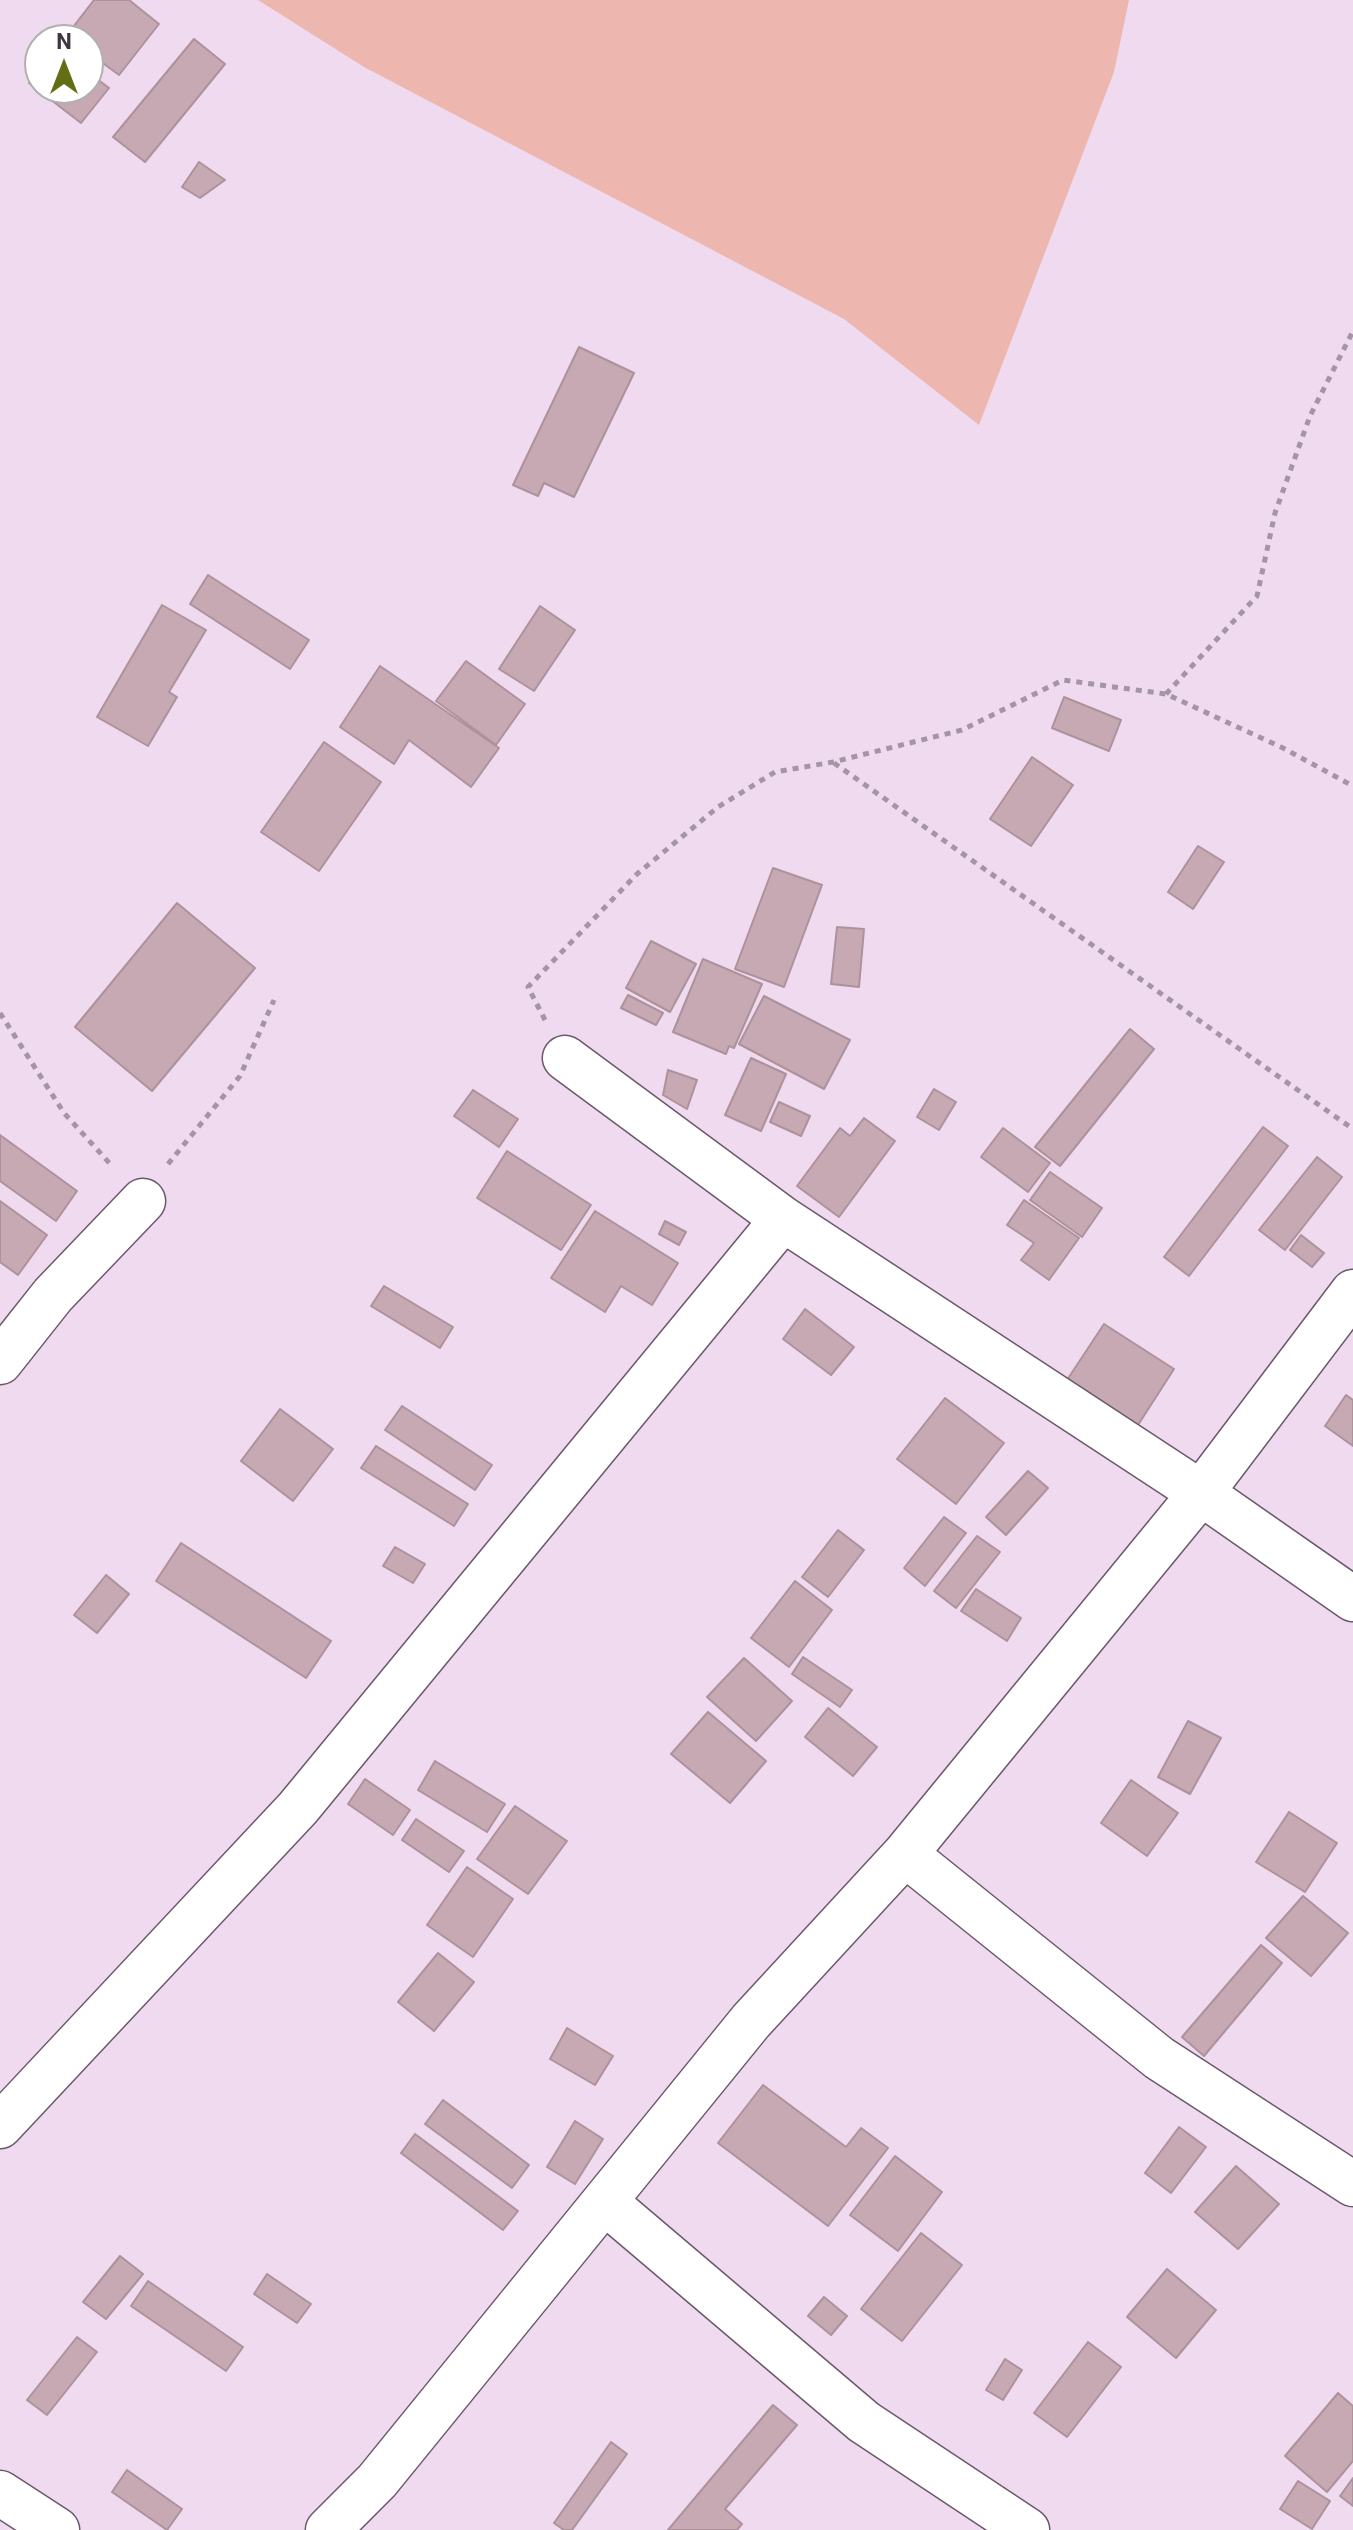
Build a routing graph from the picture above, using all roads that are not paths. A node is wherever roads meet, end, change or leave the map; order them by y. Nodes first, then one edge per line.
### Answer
1 (565, 1058) road end
2 (143, 1201) road end
3 (783, 1219) junction
4 (1353, 1292) edge
5 (0, 1362) edge
6 (1201, 1493) junction
7 (1353, 1599) edge
8 (905, 1854) junction
9 (0, 2126) edge
10 (1353, 2184) edge
11 (605, 2202) junction
12 (0, 2493) edge
13 (57, 2530) edge
14 (328, 2530) edge
15 (1027, 2530) edge

1 - 3 street
2 - 5 street
3 - 6 street
3 - 9 street
4 - 6 street
6 - 7 street
6 - 8 street
8 - 10 street
8 - 11 street
11 - 14 street
11 - 15 street
12 - 13 street

